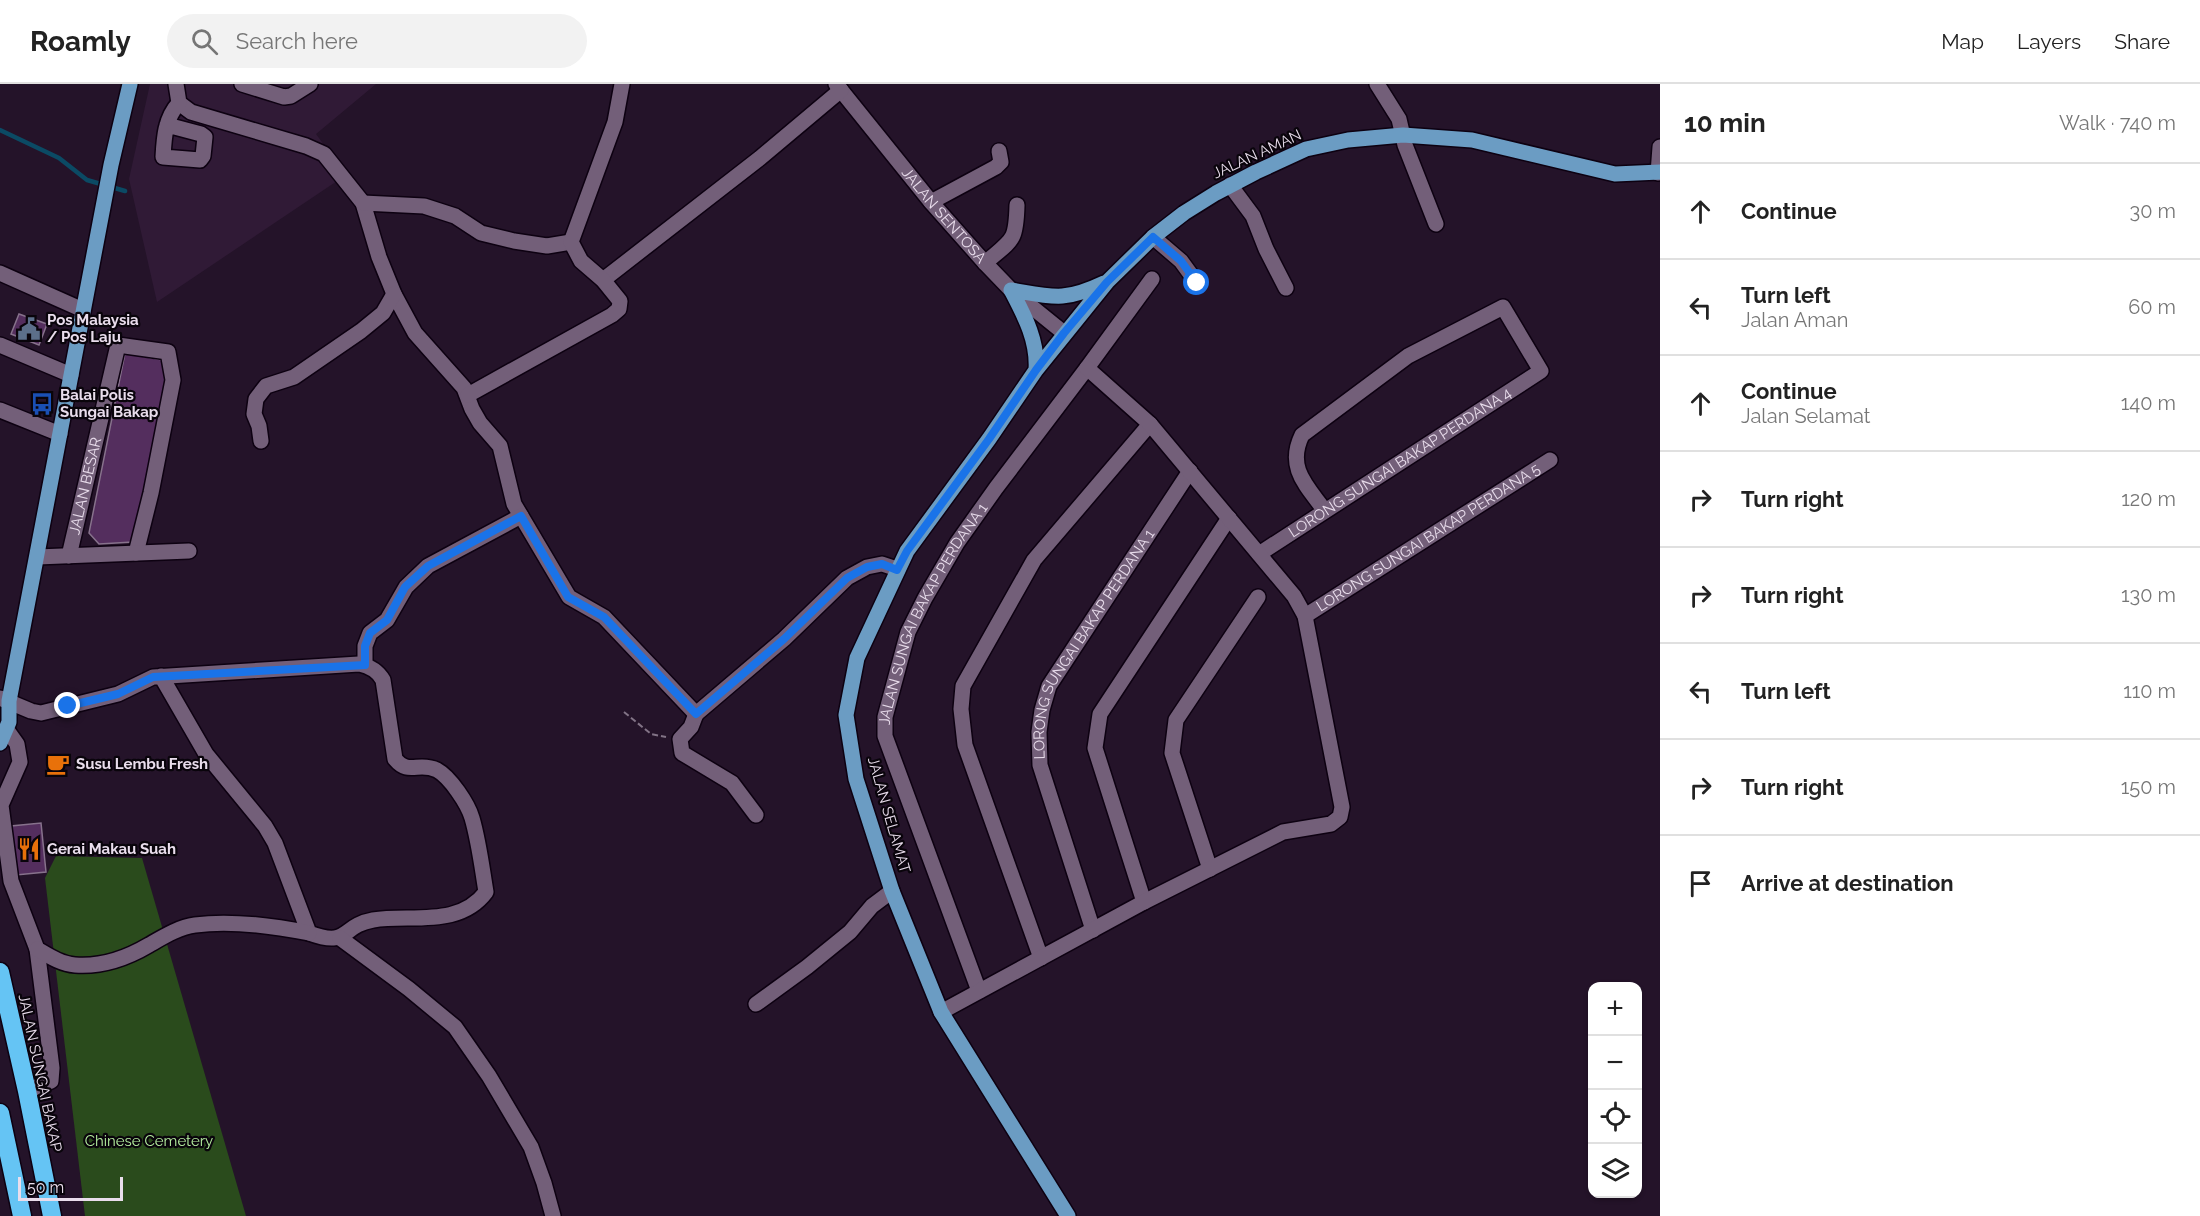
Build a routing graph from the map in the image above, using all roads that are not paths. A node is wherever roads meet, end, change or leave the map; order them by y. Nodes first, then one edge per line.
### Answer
1 (130, 84) edge
2 (176, 84) edge
3 (242, 84) edge
4 (310, 84) edge
5 (622, 84) edge
6 (1377, 84) edge
7 (839, 87) edge
8 (179, 103) junction
9 (167, 125) junction
10 (1403, 135) junction
11 (1660, 147) edge
12 (999, 151) dead end
13 (1659, 173) edge
14 (1230, 185) junction
15 (931, 202) junction
16 (363, 203) junction
17 (1017, 205) dead end
18 (1436, 224) dead end
19 (1153, 237) junction
20 (571, 242) junction
21 (985, 263) junction
22 (0, 273) edge
23 (1152, 279) dead end
24 (603, 280) junction
25 (1107, 282) junction
26 (1197, 283) dead end
27 (1286, 288) dead end
28 (1011, 290) junction
29 (394, 294) junction
30 (83, 310) junction
31 (1064, 333) junction
32 (0, 345) edge
33 (1088, 368) junction
34 (1036, 370) junction
35 (71, 375) junction
36 (468, 395) junction
37 (0, 410) edge
38 (1150, 424) junction
39 (60, 434) junction
40 (261, 441) dead end
41 (1550, 460) dead end
42 (1190, 471) junction
43 (1325, 511) junction
44 (521, 516) junction
45 (1229, 518) junction
46 (189, 551) dead end
47 (136, 554) junction
48 (1259, 554) junction
49 (69, 556) junction
50 (37, 557) junction
51 (897, 570) junction
52 (1258, 597) dead end
53 (1305, 616) junction
54 (365, 665) junction
55 (161, 676) junction
56 (696, 714) junction
57 (4, 717) edge
58 (756, 815) dead end
59 (1210, 869) junction
60 (892, 891) junction
61 (1144, 902) junction
62 (1093, 930) junction
63 (309, 933) junction
64 (340, 938) junction
65 (37, 949) junction
66 (1041, 958) junction
67 (0, 972) edge
68 (979, 991) junction
69 (756, 1004) dead end
70 (941, 1012) junction
71 (27, 1091) junction
72 (0, 1113) edge
73 (22, 1216) edge
74 (52, 1216) edge
75 (553, 1216) edge
76 (1068, 1216) edge

1 - 30 main road
2 - 8 street
3 - 4 street
5 - 20 street
6 - 10 street
7 - 15 street, JALAN SENTOSA
7 - 24 street
8 - 9 street
8 - 16 street
9 - 9 street
10 - 13 main road, JALAN AMAN
10 - 14 main road, JALAN AMAN
10 - 18 street
11 - 13 street
12 - 15 street
14 - 19 main road, JALAN AMAN
14 - 27 street
15 - 21 street, JALAN SENTOSA
16 - 20 street
16 - 29 street
17 - 21 street
19 - 25 main road, JALAN AMAN
19 - 26 street
20 - 24 street
21 - 28 street, JALAN SENTOSA
22 - 30 street
23 - 33 street, JALAN SUNGAI BAKAP PERDANA 1
24 - 36 street
25 - 28 main road
25 - 31 main road, JALAN AMAN
28 - 31 street, JALAN SENTOSA
28 - 34 main road
29 - 36 street
29 - 40 street
30 - 35 main road
31 - 34 main road, JALAN SELAMAT
32 - 35 street
33 - 38 street
33 - 68 street, JALAN SUNGAI BAKAP PERDANA 1
34 - 51 main road, JALAN SELAMAT
35 - 39 main road
36 - 44 street
37 - 39 street
38 - 42 street
38 - 66 street
39 - 50 main road
41 - 53 street, LORONG SUNGAI BAKAP PERDANA 5
42 - 45 street
42 - 62 street, LORONG SUNGAI BAKAP PERDANA 1
43 - 43 street, LORONG SUNGAI BAKAP PERDANA 4
43 - 48 street, LORONG SUNGAI BAKAP PERDANA 4
44 - 54 street
44 - 56 street
45 - 48 street
45 - 61 street
46 - 47 street
47 - 49 street
47 - 49 street, JALAN BESAR
48 - 53 street
49 - 50 street
50 - 57 main road
51 - 56 street
51 - 60 main road, JALAN SELAMAT
52 - 59 street
53 - 59 street
54 - 55 street
54 - 64 street
55 - 57 street
55 - 63 street
56 - 58 street
57 - 65 street
59 - 61 street
60 - 69 street
60 - 70 main road, JALAN SELAMAT
61 - 62 street
62 - 66 street
63 - 64 street
63 - 65 street
64 - 75 street
65 - 71 street
66 - 68 street
67 - 71 highway, JALAN SUNGAI BAKAP
68 - 70 street
70 - 76 main road, JALAN SELAMAT
71 - 74 highway, JALAN SUNGAI BAKAP
72 - 73 highway

